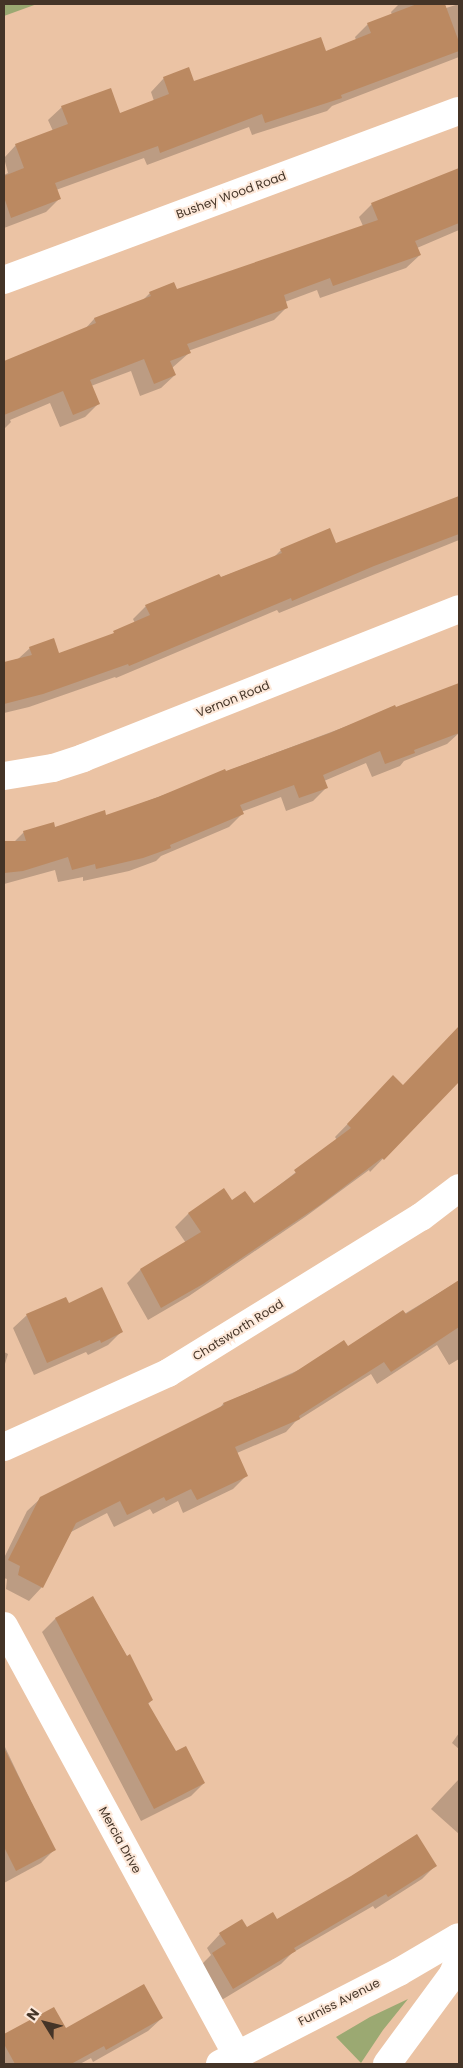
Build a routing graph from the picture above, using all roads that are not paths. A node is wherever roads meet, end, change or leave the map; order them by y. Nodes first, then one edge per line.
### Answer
1 (459, 111) edge
2 (4, 280) edge
3 (459, 609) edge
4 (4, 776) edge
5 (459, 1188) edge
6 (4, 1447) edge
7 (4, 1626) edge
8 (458, 1937) edge
9 (228, 2059) edge
10 (387, 2064) edge

1 - 2 street, Bushey Wood Road
3 - 4 street, Vernon Road
5 - 6 street, Chatsworth Road
7 - 9 street, Mercia Drive
8 - 9 street, Furniss Avenue
8 - 10 street

